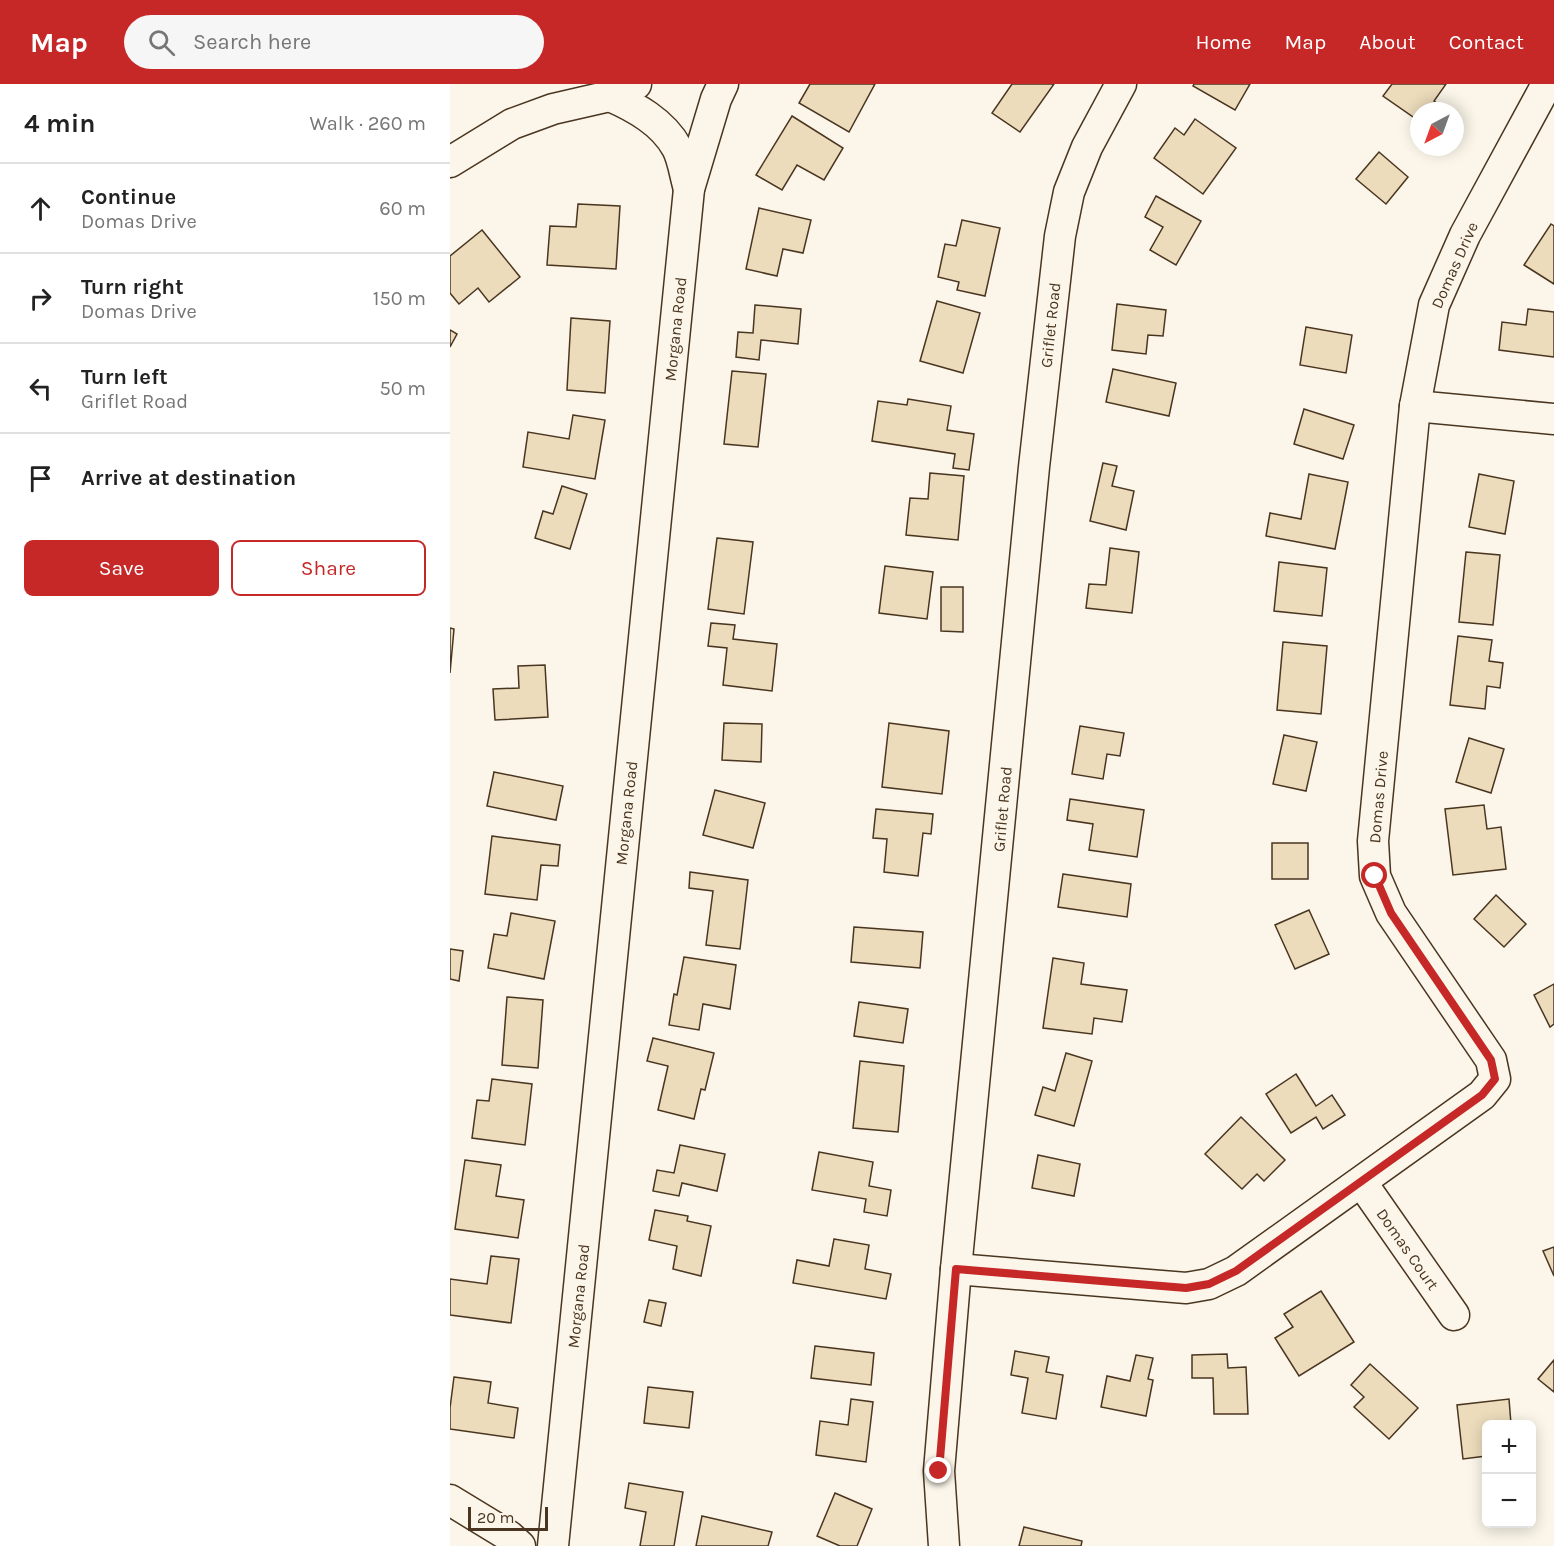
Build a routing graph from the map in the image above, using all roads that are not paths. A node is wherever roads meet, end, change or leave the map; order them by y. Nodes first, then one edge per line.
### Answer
1 (723, 84) edge
2 (1121, 84) edge
3 (1547, 84) edge
4 (623, 90) edge
5 (450, 162) edge
6 (689, 189) junction
7 (1415, 406) junction
8 (1554, 419) edge
9 (1362, 1183) junction
10 (956, 1269) junction
11 (1454, 1315) dead end
12 (450, 1500) edge
13 (520, 1546) edge
14 (553, 1546) edge
15 (944, 1546) edge

1 - 6 street, Morgana Road
2 - 10 street, Griflet Road
3 - 7 street, Domas Drive
4 - 5 street
4 - 6 street
6 - 14 street, Morgana Road
7 - 8 street
7 - 9 street, Domas Drive
9 - 10 street, Domas Drive
9 - 11 street, Domas Court
10 - 15 street, Griflet Road
12 - 13 street

